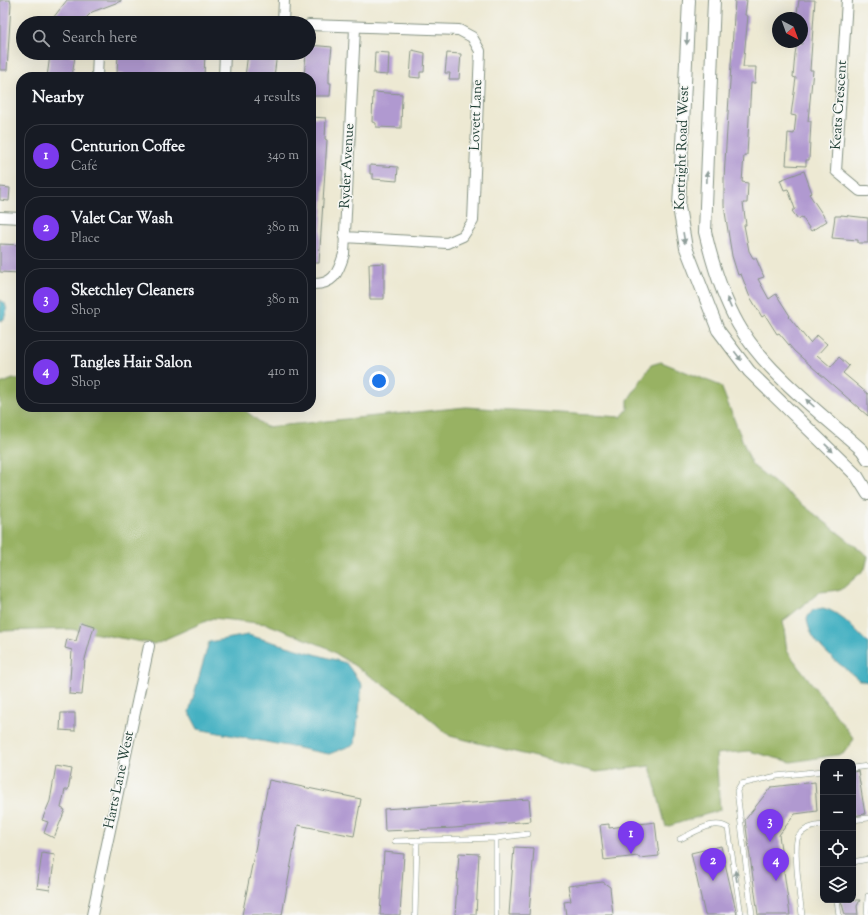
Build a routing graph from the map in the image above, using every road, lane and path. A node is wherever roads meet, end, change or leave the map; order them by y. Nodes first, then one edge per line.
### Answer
1 (284, 0) edge
2 (689, 0) edge
3 (714, 0) edge
4 (847, 0) edge
5 (283, 16) edge
6 (316, 26) edge
7 (355, 28) junction
8 (98, 60) edge
9 (225, 60) edge
10 (97, 72) edge
11 (224, 72) edge
12 (868, 191) edge
13 (0, 217) edge
14 (16, 218) edge
15 (344, 237) junction
16 (316, 284) edge
17 (868, 459) edge
18 (868, 494) edge
19 (148, 646) dead end
20 (868, 766) edge
21 (856, 768) edge
22 (820, 771) edge
23 (868, 818) edge
24 (856, 820) edge
25 (820, 826) edge
26 (528, 834) dead end
27 (496, 838) junction
28 (680, 839) dead end
29 (417, 840) junction
30 (395, 842) dead end
31 (868, 859) edge
32 (856, 861) edge
33 (868, 896) edge
34 (838, 903) edge
35 (92, 915) edge
36 (415, 915) edge
37 (496, 915) edge
38 (741, 915) edge
39 (752, 915) edge
40 (802, 915) edge
41 (840, 915) edge
42 (867, 915) edge

1 - 5 street
2 -> 18 street, Kortright Road West
17 -> 3 street, Kortright Road West
4 - 12 street, Keats Crescent
6 - 7 street, Lovett Lane
7 - 15 street, Ryder Avenue
7 - 15 street, Lovett Lane
8 - 10 street
9 - 11 street
13 - 14 street
15 - 16 street, Ryder Avenue
19 - 35 street, Harts Lane West
20 - 21 lane
22 - 39 lane
23 - 24 lane
25 - 40 lane
26 - 27 lane
27 - 29 lane
27 - 37 lane
38 -> 28 lane
29 - 30 lane
29 - 36 lane
31 - 32 lane
33 - 42 lane
34 - 41 lane

